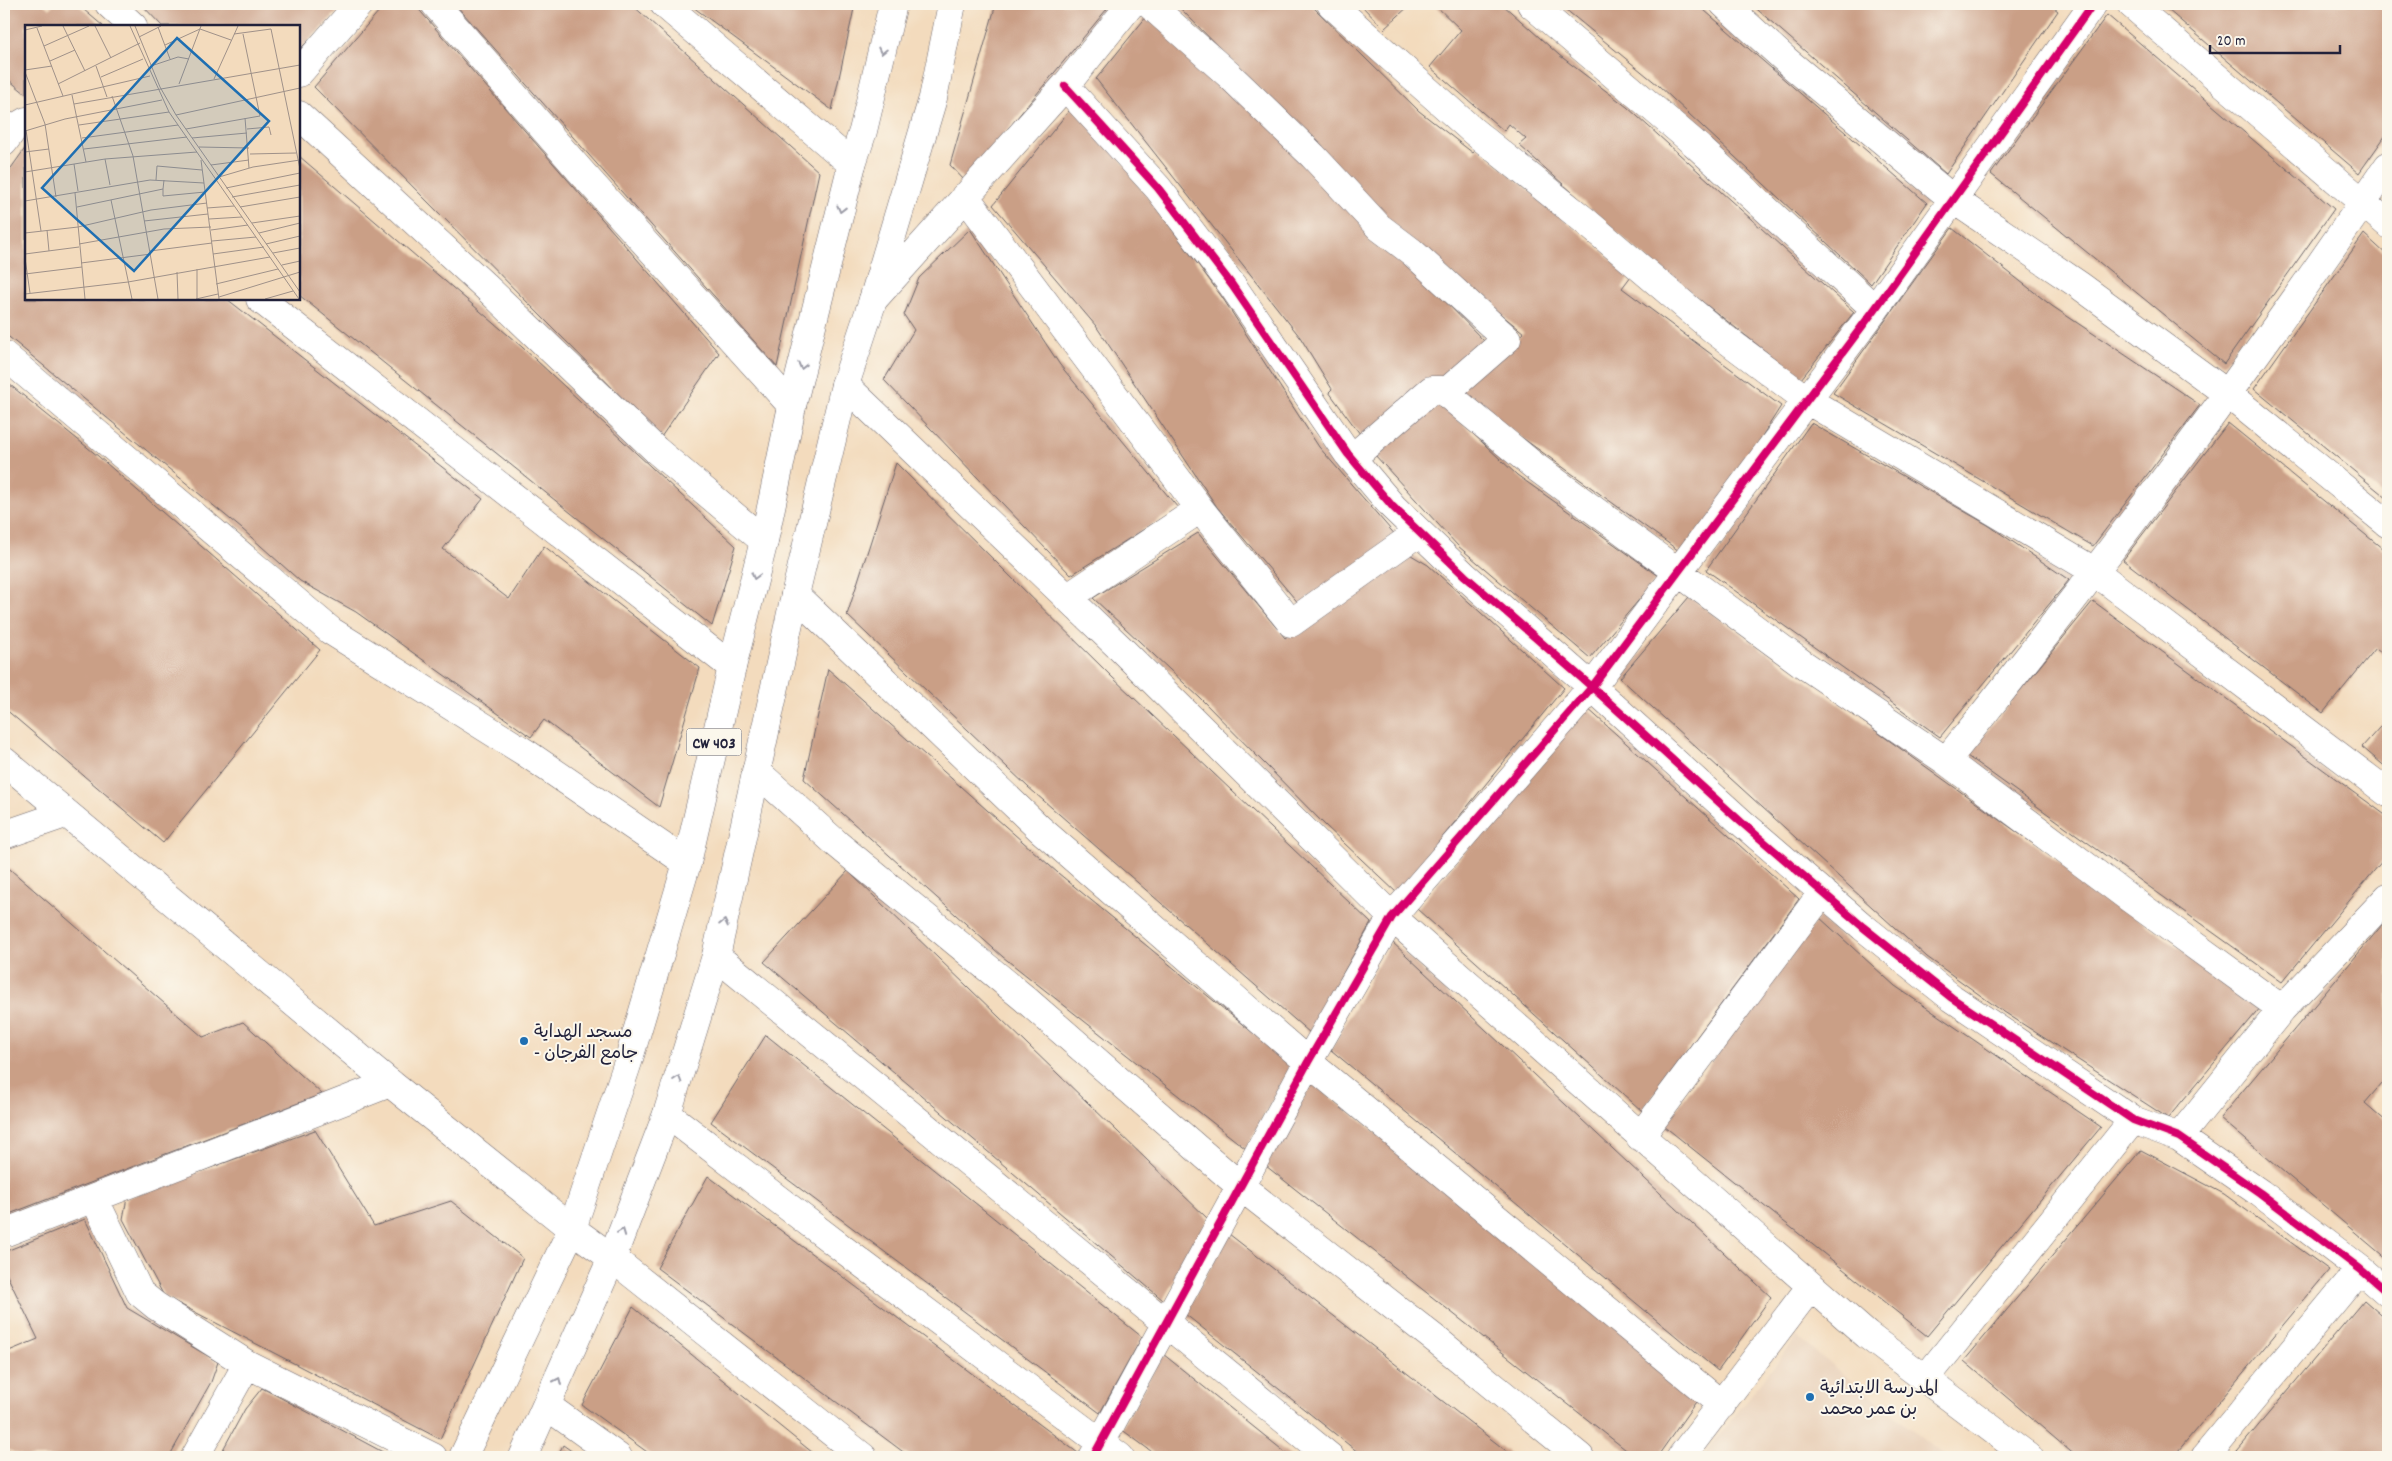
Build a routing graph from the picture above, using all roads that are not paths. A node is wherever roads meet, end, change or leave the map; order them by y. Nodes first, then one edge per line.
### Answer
1 (109, 4) edge
2 (359, 4) edge
3 (435, 4) edge
4 (664, 4) edge
5 (893, 4) edge
6 (952, 4) edge
7 (1131, 4) edge
8 (1149, 4) edge
9 (1331, 4) edge
10 (1530, 4) edge
11 (1724, 4) edge
12 (2131, 4) edge
13 (2083, 7) edge
14 (132, 25) edge
15 (300, 72) edge
16 (1065, 86) junction
17 (300, 116) edge
18 (25, 122) edge
19 (4, 142) edge
20 (852, 164) junction
21 (2388, 166) edge
22 (965, 196) junction
23 (1954, 200) junction
24 (2363, 203) junction
25 (2388, 224) edge
26 (261, 300) edge
27 (873, 300) junction
28 (1875, 309) junction
29 (4, 355) edge
30 (845, 385) junction
31 (1445, 393) junction
32 (2229, 395) junction
33 (1807, 400) junction
34 (792, 406) junction
35 (1352, 458) junction
36 (1200, 509) junction
37 (2388, 524) edge
38 (1419, 532) junction
39 (764, 541) junction
40 (2094, 571) junction
41 (1680, 572) junction
42 (795, 595) junction
43 (1067, 598) junction
44 (732, 667) junction
45 (1592, 687) junction
46 (4, 761) edge
47 (1946, 761) junction
48 (756, 771) junction
49 (2388, 793) edge
50 (65, 814) junction
51 (4, 835) edge
52 (687, 863) junction
53 (1822, 892) junction
54 (2388, 897) edge
55 (1392, 917) junction
56 (716, 956) junction
57 (2282, 1009) junction
58 (1308, 1062) junction
59 (390, 1084) junction
60 (667, 1114) junction
61 (2133, 1120) junction
62 (1640, 1137) junction
63 (2179, 1137) junction
64 (1240, 1186) junction
65 (94, 1198) junction
66 (572, 1229) junction
67 (4, 1233) edge
68 (612, 1258) junction
69 (2360, 1269) junction
70 (1811, 1286) junction
71 (2388, 1293) edge
72 (1167, 1323) junction
73 (248, 1364) junction
74 (1926, 1378) junction
75 (1722, 1405) junction
76 (547, 1406) junction
77 (1105, 1453) edge
78 (195, 1457) edge
79 (433, 1457) edge
80 (463, 1457) edge
81 (523, 1457) edge
82 (618, 1457) edge
83 (863, 1457) edge
84 (1330, 1457) edge
85 (1580, 1457) edge
86 (1681, 1457) edge
87 (2029, 1457) edge
88 (2204, 1457) edge

1 - 14 street
2 - 15 street
3 - 34 street
4 - 20 street
5 -> 20 street, CW 403
6 - 27 street, CW 403
7 - 16 street
8 - 31 street
9 - 33 street
10 - 28 street
11 - 23 street
12 - 24 street
13 - 23 street
16 - 22 street
16 - 35 street
17 - 39 street
18 - 19 street
20 -> 34 street, CW 403
21 - 24 street
22 - 27 street
22 - 36 street
23 - 28 street
23 - 32 street
24 - 25 street
24 - 32 street
26 - 44 street
27 - 30 street, CW 403
28 - 33 street
29 - 52 street
30 - 42 street, CW 403
30 - 43 street
31 - 35 street
31 - 41 street
32 - 37 street
32 - 40 street
33 - 40 street
33 - 41 street
34 - 39 street, CW 403
35 - 38 street
36 - 38 street
36 - 43 street
38 - 45 street
39 -> 44 street, CW 403
40 - 47 street
40 - 49 street
41 - 45 street
41 - 47 street
42 - 48 street, CW 403
42 - 58 street
43 - 55 street
44 - 52 street, CW 403
45 - 53 street
45 - 55 street
46 - 50 street
47 - 57 street
56 -> 48 street, CW 403
48 - 64 street
50 - 51 street
50 - 59 street
52 - 66 street, CW 403
53 - 61 street
53 - 62 street
54 - 57 street
55 - 58 street
55 - 62 street
60 -> 56 street, CW 403
56 - 72 street
57 - 63 street
58 - 64 street
58 - 75 street
59 - 65 street
59 - 66 street
68 -> 60 street, CW 403
60 - 77 street
61 - 63 street
61 - 74 street
62 - 70 street
63 - 69 street
64 - 72 street
64 - 85 street
65 - 67 street
65 - 73 street
66 - 68 street
66 - 80 street, CW 403
76 -> 68 street, CW 403
68 - 83 street
69 - 71 street
69 - 88 street
70 - 74 street
70 - 75 street
72 - 77 street
72 - 84 street
73 - 78 street
73 - 79 street
74 - 87 street
75 - 86 street
76 - 81 street, CW 403
76 - 82 street

